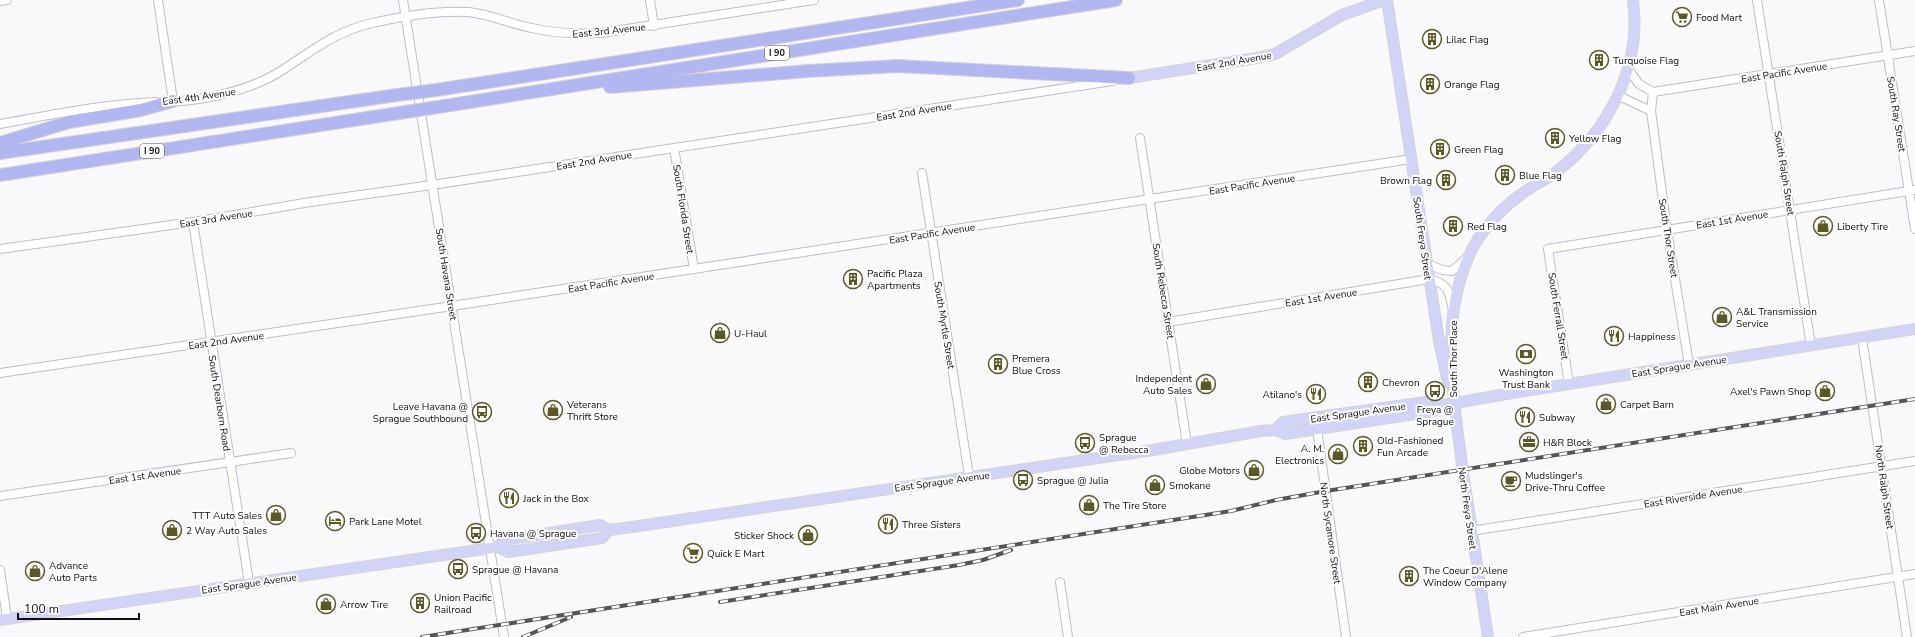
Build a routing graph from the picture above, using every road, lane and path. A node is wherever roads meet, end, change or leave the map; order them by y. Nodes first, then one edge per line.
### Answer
1 (7, 0) edge
2 (158, 0) edge
3 (403, 0) edge
4 (650, 0) edge
5 (814, 0) edge
6 (981, 0) edge
7 (1018, 0) edge
8 (1116, 0) edge
9 (1386, 0) edge
10 (1633, 0) edge
11 (1757, 0) edge
12 (1879, 0) edge
13 (0, 1) edge
14 (951, 11) junction
15 (406, 17) junction
16 (654, 26) junction
17 (1915, 51) edge
18 (1888, 56) junction
19 (1628, 69) junction
20 (1769, 74) junction
21 (1129, 78) junction
22 (1653, 92) junction
23 (1619, 96) junction
24 (482, 100) junction
25 (173, 101) junction
26 (1650, 111) junction
27 (0, 124) edge
28 (1140, 138) dead end
29 (0, 143) edge
30 (674, 148) junction
31 (0, 153) edge
32 (1411, 159) junction
33 (922, 173) dead end
34 (0, 175) edge
35 (432, 185) junction
36 (1912, 190) edge
37 (1149, 200) junction
38 (1790, 210) junction
39 (193, 222) junction
40 (1915, 229) edge
41 (1667, 230) junction
42 (931, 233) junction
43 (0, 249) edge
44 (1548, 249) joint
45 (1468, 257) junction
46 (1426, 263) junction
47 (694, 269) junction
48 (1429, 279) junction
49 (452, 306) junction
50 (1454, 312) junction
51 (1168, 322) junction
52 (1915, 329) edge
53 (1862, 338) junction
54 (211, 342) junction
55 (1811, 346) junction
56 (1688, 365) junction
57 (0, 373) edge
58 (1569, 384) junction
59 (1448, 404) junction
60 (1317, 429) junction
61 (1275, 430) junction
62 (1187, 444) junction
63 (291, 453) dead end
64 (1915, 461) edge
65 (230, 462) junction
66 (1881, 466) junction
67 (969, 476) junction
68 (0, 496) edge
69 (1471, 531) junction
70 (494, 548) junction
71 (0, 570) edge
72 (1915, 574) edge
73 (1897, 577) junction
74 (1060, 582) dead end
75 (250, 583) junction
76 (4, 619) edge
77 (504, 637) edge
78 (1068, 637) edge
79 (1346, 637) edge
80 (1488, 637) edge
81 (1523, 637) edge
82 (1907, 637) edge

1 - 13 street
2 - 25 street
3 - 15 street, South Havana Street
4 - 16 street
5 - 16 street, East 3rd Avenue
6 - 14 highway
7 - 14 highway, I 90
8 - 24 highway, I 90
9 - 21 main road, East 2nd Avenue
9 - 32 main road, South Freya Street
10 - 19 main road
11 - 20 street, South Ralph Street
12 - 18 street, South Ray Street
14 - 31 highway, I 90, bridge
15 - 16 street, East 3rd Avenue
15 - 25 street, East 4th Avenue
15 - 35 street, South Havana Street
17 - 18 street, East Pacific Avenue
18 - 20 street, East Pacific Avenue
18 - 36 street, South Ray Street
19 - 22 street
19 - 23 main road, South Thor Place
20 - 22 street, East Pacific Avenue
20 - 38 street, South Ralph Street
21 - 24 highway
21 - 30 street, East 2nd Avenue
22 - 26 street, South Thor Street
23 - 26 street
23 - 45 main road, South Thor Place
24 - 34 highway, I 90, bridge
25 - 27 street, East 4th Avenue
25 - 29 highway
26 - 41 street, South Thor Street
28 - 37 street, South Rebecca Street
30 - 35 street, East 2nd Avenue
30 - 47 street, South Florida Street
32 - 37 street, East Pacific Avenue
32 - 46 main road, South Freya Street
33 - 42 street, South Myrtle Street
35 - 39 street, East 3rd Avenue
35 - 49 street, South Havana Street
36 - 38 street, East 1st Avenue
36 - 40 street, South Ray Street
37 - 42 street, East Pacific Avenue
37 - 51 street, South Rebecca Street
38 - 41 street, East 1st Avenue
38 - 55 street, South Ralph Street
39 - 43 street, East 3rd Avenue
39 - 54 street, South Dearborn Road
41 - 44 street, East 1st Avenue
41 - 56 street, South Thor Street
42 - 47 street, East Pacific Avenue
42 - 67 street, South Myrtle Street
44 - 58 street, South Ferrall Street
45 - 46 street
45 - 50 main road, South Thor Place
46 - 48 main road, South Freya Street
47 - 49 street, East Pacific Avenue
48 - 50 street
48 - 51 street, East 1st Avenue
48 - 59 main road, South Freya Street
49 - 54 street, East 2nd Avenue
49 - 70 street, South Havana Street
50 - 59 main road, South Thor Place
51 - 62 street, South Rebecca Street
52 - 53 main road, East Sprague Avenue
53 - 55 main road, East Sprague Avenue
53 - 66 street, North Ralph Street
54 - 57 street, East 2nd Avenue
54 - 65 street, South Dearborn Road
55 - 56 main road, East Sprague Avenue
56 - 58 main road, East Sprague Avenue
58 - 59 main road, East Sprague Avenue
59 - 60 main road, East Sprague Avenue
59 - 61 main road, East Sprague Avenue
59 - 69 main road, North Freya Street
60 - 61 main road, East Sprague Avenue
60 - 79 street, North Sycamore Street
61 - 62 main road, East Sprague Avenue
62 - 67 main road, East Sprague Avenue
63 - 65 street, East 1st Avenue
64 - 66 street, East Riverside Avenue
65 - 68 street, East 1st Avenue
65 - 75 street, South Dearborn Road
66 - 69 street, East Riverside Avenue
66 - 73 street, North Ralph Street
67 - 70 main road, East Sprague Avenue
69 - 80 main road, North Freya Street
70 - 75 main road, East Sprague Avenue
70 - 77 street, South Havana Street
71 - 76 street
72 - 73 street, East Main Avenue
73 - 81 street, East Main Avenue
73 - 82 street, North Ralph Street
74 - 78 street
75 - 76 main road, East Sprague Avenue

